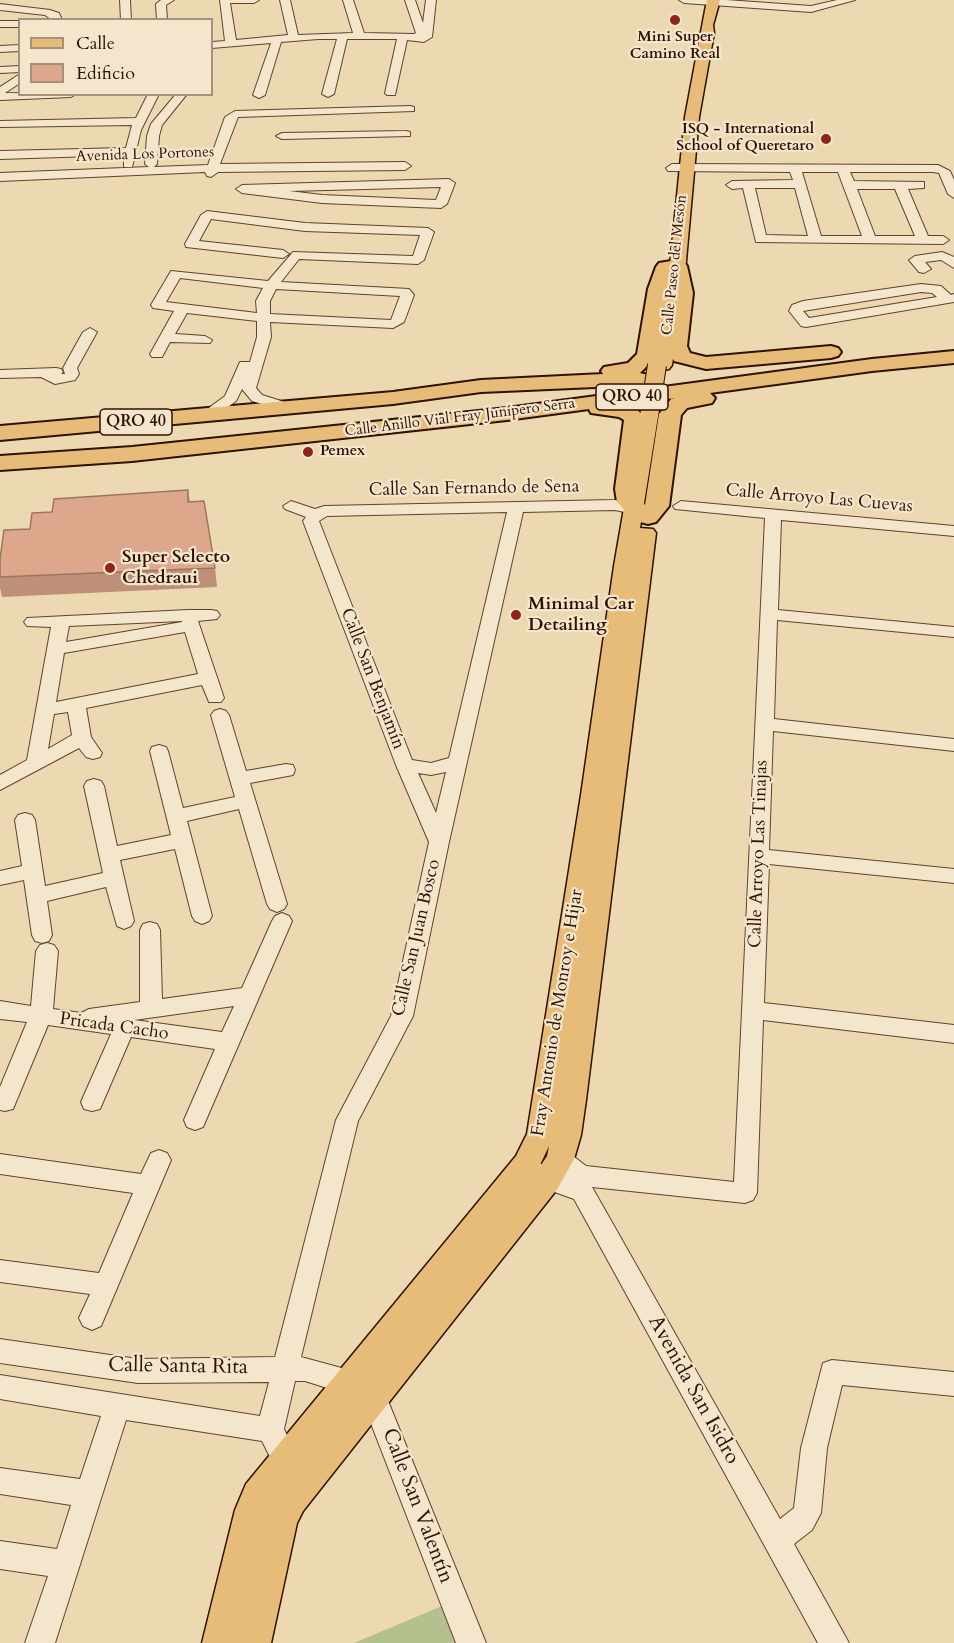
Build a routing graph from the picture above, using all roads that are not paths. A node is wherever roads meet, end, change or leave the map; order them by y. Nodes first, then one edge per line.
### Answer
1 (125, 0) edge
2 (169, 0) edge
3 (225, 0) edge
4 (231, 0) edge
5 (254, 0) edge
6 (285, 0) edge
7 (348, 0) edge
8 (410, 0) edge
9 (431, 0) edge
10 (684, 0) edge
11 (850, 0) edge
12 (713, 1) edge
13 (0, 8) edge
14 (56, 18) edge
15 (126, 18) edge
16 (162, 18) edge
17 (0, 24) edge
18 (18, 24) edge
19 (359, 35) junction
20 (294, 38) junction
21 (318, 38) junction
22 (421, 38) junction
23 (342, 39) junction
24 (402, 39) junction
25 (276, 43) junction
26 (231, 44) junction
27 (213, 45) edge
28 (18, 48) edge
29 (0, 49) edge
30 (213, 50) edge
31 (18, 69) edge
32 (0, 70) edge
33 (18, 79) edge
34 (391, 93) dead end
35 (0, 94) edge
36 (18, 94) edge
37 (328, 94) dead end
38 (259, 95) dead end
39 (153, 96) edge
40 (180, 96) edge
41 (410, 109) dead end
42 (289, 112) junction
43 (0, 124) edge
44 (136, 129) junction
45 (153, 133) junction
46 (406, 134) dead end
47 (338, 150) junction
48 (130, 151) junction
49 (277, 152) junction
50 (0, 154) edge
51 (151, 164) junction
52 (405, 166) dead end
53 (795, 168) junction
54 (843, 168) junction
55 (212, 171) junction
56 (123, 172) junction
57 (166, 174) junction
58 (675, 176) junction
59 (0, 177) edge
60 (0, 183) edge
61 (800, 184) junction
62 (850, 184) junction
63 (329, 185) junction
64 (732, 185) dead end
65 (748, 185) junction
66 (900, 185) junction
67 (920, 185) dead end
68 (952, 187) edge
69 (314, 213) junction
70 (922, 239) junction
71 (816, 240) junction
72 (870, 240) junction
73 (949, 240) edge
74 (290, 256) junction
75 (954, 264) edge
76 (672, 266) junction
77 (924, 269) dead end
78 (266, 285) junction
79 (951, 298) edge
80 (182, 309) junction
81 (257, 318) junction
82 (90, 332) dead end
83 (166, 338) junction
84 (954, 339) edge
85 (205, 340) dead end
86 (954, 349) edge
87 (825, 353) junction
88 (157, 354) dead end
89 (954, 357) edge
90 (925, 360) junction
91 (251, 361) junction
92 (661, 362) junction
93 (729, 370) junction
94 (0, 374) edge
95 (481, 386) junction
96 (252, 393) junction
97 (233, 394) junction
98 (393, 398) junction
99 (289, 408) junction
100 (507, 414) junction
101 (207, 416) junction
102 (339, 432) junction
103 (0, 433) edge
104 (0, 463) edge
105 (291, 506) dead end
106 (681, 506) dead end
107 (516, 507) junction
108 (640, 508) junction
109 (315, 515) junction
110 (773, 515) junction
111 (954, 531) edge
112 (769, 614) junction
113 (211, 615) dead end
114 (189, 620) junction
115 (61, 621) junction
116 (33, 622) dead end
117 (954, 632) edge
118 (56, 649) junction
119 (213, 694) junction
120 (76, 707) junction
121 (46, 710) junction
122 (764, 724) junction
123 (954, 745) edge
124 (159, 751) dead end
125 (458, 762) junction
126 (36, 763) junction
127 (405, 765) junction
128 (286, 770) dead end
129 (239, 779) junction
130 (0, 783) edge
131 (94, 786) dead end
132 (246, 801) junction
133 (176, 816) junction
134 (25, 820) dead end
135 (183, 840) junction
136 (439, 842) junction
137 (759, 856) junction
138 (112, 866) junction
139 (954, 876) edge
140 (0, 878) edge
141 (34, 883) junction
142 (202, 916) dead end
143 (124, 921) dead end
144 (150, 930) dead end
145 (249, 995) junction
146 (151, 1009) junction
147 (0, 1010) edge
148 (753, 1010) junction
149 (41, 1016) junction
150 (68, 1021) junction
151 (124, 1029) junction
152 (954, 1034) edge
153 (229, 1042) junction
154 (4, 1102) dead end
155 (92, 1102) dead end
156 (195, 1120) dead end
157 (159, 1160) dead end
158 (0, 1164) edge
159 (545, 1168) junction
160 (582, 1184) junction
161 (148, 1185) junction
162 (0, 1271) edge
163 (105, 1285) junction
164 (92, 1318) dead end
165 (0, 1351) edge
166 (285, 1368) junction
167 (954, 1384) edge
168 (0, 1388) edge
169 (361, 1389) junction
170 (118, 1404) junction
171 (270, 1430) junction
172 (286, 1460) junction
173 (0, 1481) edge
174 (87, 1494) junction
175 (777, 1539) junction
176 (0, 1555) edge
177 (65, 1564) junction
178 (40, 1643) edge
179 (220, 1643) edge
180 (253, 1643) edge
181 (471, 1643) edge
182 (834, 1643) edge

1 - 15 street
2 - 16 street
3 - 26 street
4 - 5 street
6 - 20 street
7 - 19 street
8 - 22 street
9 - 22 street
10 - 12 street
11 - 12 street
12 - 58 main road, Calle Paseo del Mesón
13 - 14 street
17 - 18 street
19 - 21 street
19 - 22 street
20 - 21 street
20 - 26 street
21 - 23 street
21 - 25 street
22 - 24 street
23 - 24 street
23 - 37 street
24 - 34 street
25 - 30 street
25 - 38 street
26 - 27 street
28 - 29 street
31 - 32 street
33 - 35 street
35 - 36 street
39 - 44 street
40 - 45 street
41 - 42 street
42 - 49 street
42 - 55 street
43 - 44 street
44 - 45 street
44 - 48 street
45 - 51 street
46 - 47 street
47 - 49 street
47 - 49 street
47 - 52 street
48 - 50 street
48 - 56 street
49 - 55 street, Avenida Los Portones
51 - 56 street
51 - 57 street
53 - 54 street
53 - 58 street
53 - 61 street
54 - 62 street
54 - 68 street
55 - 57 street, Avenida Los Portones
56 - 57 street, Avenida Los Portones
56 - 59 street, Avenida Los Portones
56 - 60 street, Avenida Los Portones
58 - 76 main road, Calle Paseo del Mesón
58 - 76 main road, Calle Paseo del Mesón
61 - 65 street
61 - 71 street
62 - 66 street
62 - 72 street
63 - 69 street
63 - 69 street
63 - 69 street
64 - 65 street
65 - 71 street
66 - 67 street
66 - 70 street
69 - 74 street
69 - 74 street
69 - 74 street
70 - 72 street
70 - 73 street
71 - 72 street
74 - 78 street
75 - 77 street
76 - 92 highway
76 - 92 highway
78 - 80 street
78 - 81 street
78 - 81 street
79 - 79 street
80 - 81 street
80 - 83 street
81 - 91 street
82 - 94 street
83 - 85 street
83 - 88 street
84 - 87 highway
86 - 93 highway, Calle Anillo Vial Fray Junípero Serra / QRO 40
87 - 92 highway
87 - 93 highway
89 - 90 highway, Calle Anillo Vial Fray Junípero Serra / QRO 40
90 - 100 highway, Calle Anillo Vial Fray Junípero Serra / QRO 40
90 - 108 highway
91 - 96 street
91 - 97 street
92 - 95 highway
92 - 108 main road
93 - 95 highway, Calle Anillo Vial Fray Junípero Serra / QRO 40
95 - 98 highway, Calle Anillo Vial Fray Junípero Serra / QRO 40
96 - 97 street
96 - 99 street
97 - 101 street
98 - 99 highway, Calle Anillo Vial Fray Junípero Serra / QRO 40
98 - 102 highway
99 - 101 highway, Calle Anillo Vial Fray Junípero Serra / QRO 40
100 - 102 highway, Calle Anillo Vial Fray Junípero Serra / QRO 40
100 - 108 highway
101 - 103 highway, Calle Anillo Vial Fray Junípero Serra / QRO 40
102 - 104 highway, Calle Anillo Vial Fray Junípero Serra / QRO 40
105 - 109 street
106 - 110 street, Calle Arroyo Las Cuevas
107 - 108 street, Calle San Fernando de Sena
107 - 109 street, Calle San Fernando de Sena
107 - 125 street, Calle San Juan Bosco
108 - 159 main road, Fray Antonio de Monroy e Hijar
109 - 127 street, Calle San Benjamín
110 - 111 street, Calle Arroyo Las Cuevas
110 - 112 street, Calle Arroyo Las Tinajas
112 - 117 street
112 - 122 street, Calle Arroyo Las Tinajas
113 - 114 street
114 - 115 street
114 - 118 street
114 - 119 street
115 - 116 street
115 - 118 street
118 - 121 street
119 - 120 street
119 - 129 street
120 - 121 street
120 - 126 street
121 - 126 street
122 - 123 street
122 - 137 street, Calle Arroyo Las Tinajas
124 - 133 street
125 - 127 street
125 - 136 street, Calle San Juan Bosco
126 - 130 street
127 - 136 street, Calle San Benjamín
128 - 129 street
129 - 132 street
131 - 138 street
132 - 133 street
132 - 145 street
133 - 135 street
134 - 141 street
135 - 138 street
135 - 142 street
136 - 166 street, Calle San Juan Bosco
137 - 139 street
137 - 148 street, Calle Arroyo Las Tinajas
138 - 141 street
138 - 143 street
140 - 141 street
141 - 149 street
144 - 146 street
145 - 146 street
145 - 153 street
146 - 150 street
147 - 149 street, Pricada Cacho
148 - 152 street
148 - 160 street, Calle Arroyo Las Tinajas
149 - 150 street, Pricada Cacho
149 - 154 street
150 - 151 street, Pricada Cacho
151 - 153 street, Pricada Cacho
151 - 155 street
153 - 156 street
157 - 161 street
158 - 161 street
159 - 160 street
159 - 169 main road, Fray Antonio de Monroy e Hijar
160 - 175 street, Avenida San Isidro
161 - 163 street
162 - 163 street
163 - 164 street
165 - 166 street, Calle Santa Rita
166 - 169 street, Calle Santa Rita
166 - 171 street, Calle San Juan Bosco
167 - 175 street
168 - 170 street, Calle Santa Rita
169 - 172 main road, Fray Antonio de Monroy e Hijar
169 - 180 main road, Fray Antonio de Monroy e Hijar
169 - 181 street, Calle San Valentín
170 - 171 street, Calle Santa Rita
170 - 174 street
171 - 172 street
172 - 179 main road, Fray Antonio de Monroy e Hijar
173 - 174 street
174 - 177 street
175 - 182 street, Avenida San Isidro
176 - 177 street
177 - 178 street

